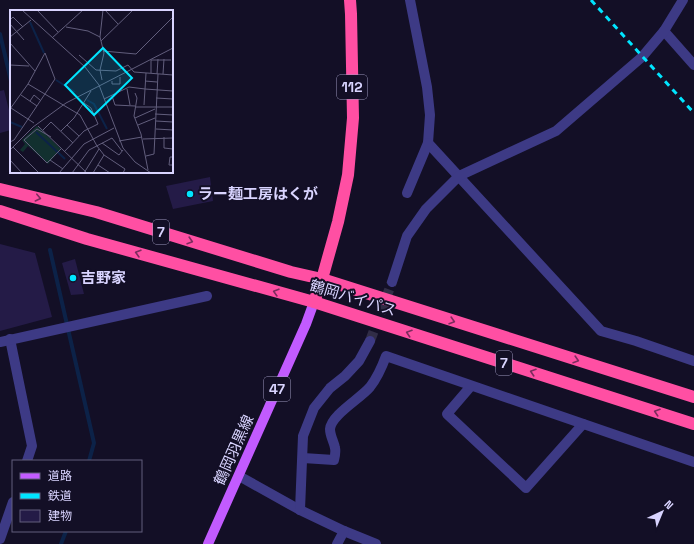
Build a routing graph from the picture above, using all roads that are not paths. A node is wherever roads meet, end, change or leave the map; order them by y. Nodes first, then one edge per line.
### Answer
1 (350, 0) edge
2 (410, 0) edge
3 (684, 0) edge
4 (664, 31) junction
5 (694, 65) edge
6 (428, 143) junction
7 (459, 176) junction
8 (0, 189) edge
9 (407, 194) dead end
10 (0, 211) edge
11 (322, 279) junction
12 (392, 282) tunnel mouth
13 (207, 296) dead end
14 (314, 302) junction
15 (5, 341) edge
16 (370, 341) tunnel mouth
17 (694, 361) edge
18 (471, 386) junction
19 (694, 397) edge
20 (583, 424) junction
21 (694, 424) edge
22 (302, 458) junction
23 (27, 460) edge
24 (694, 462) edge
25 (239, 476) junction
26 (12, 505) edge
27 (300, 510) junction
28 (344, 531) junction
29 (0, 539) edge
30 (208, 544) edge
31 (337, 544) edge
32 (376, 544) edge

1 - 11 highway, 112
2 - 6 street
3 - 4 street
4 - 5 street
4 - 7 street
6 - 7 street
6 - 9 street
7 - 12 street
7 - 17 street
8 -> 11 highway, 鶴岡バイパス / 7
14 -> 10 highway, 鶴岡バイパス / 7
11 - 14 highway, 112
11 -> 19 highway, 鶴岡バイパス / 7
13 - 15 street
21 -> 14 highway, 鶴岡バイパス / 7
14 - 25 main road, 鶴岡羽黒線 / 47
15 - 23 street
16 - 22 street
18 - 20 street
18 - 20 street
18 - 22 street
20 - 24 street
22 - 27 street
25 - 27 street
25 - 30 main road, 鶴岡羽黒線 / 47
26 - 29 street
27 - 28 street
28 - 31 street
28 - 32 street

